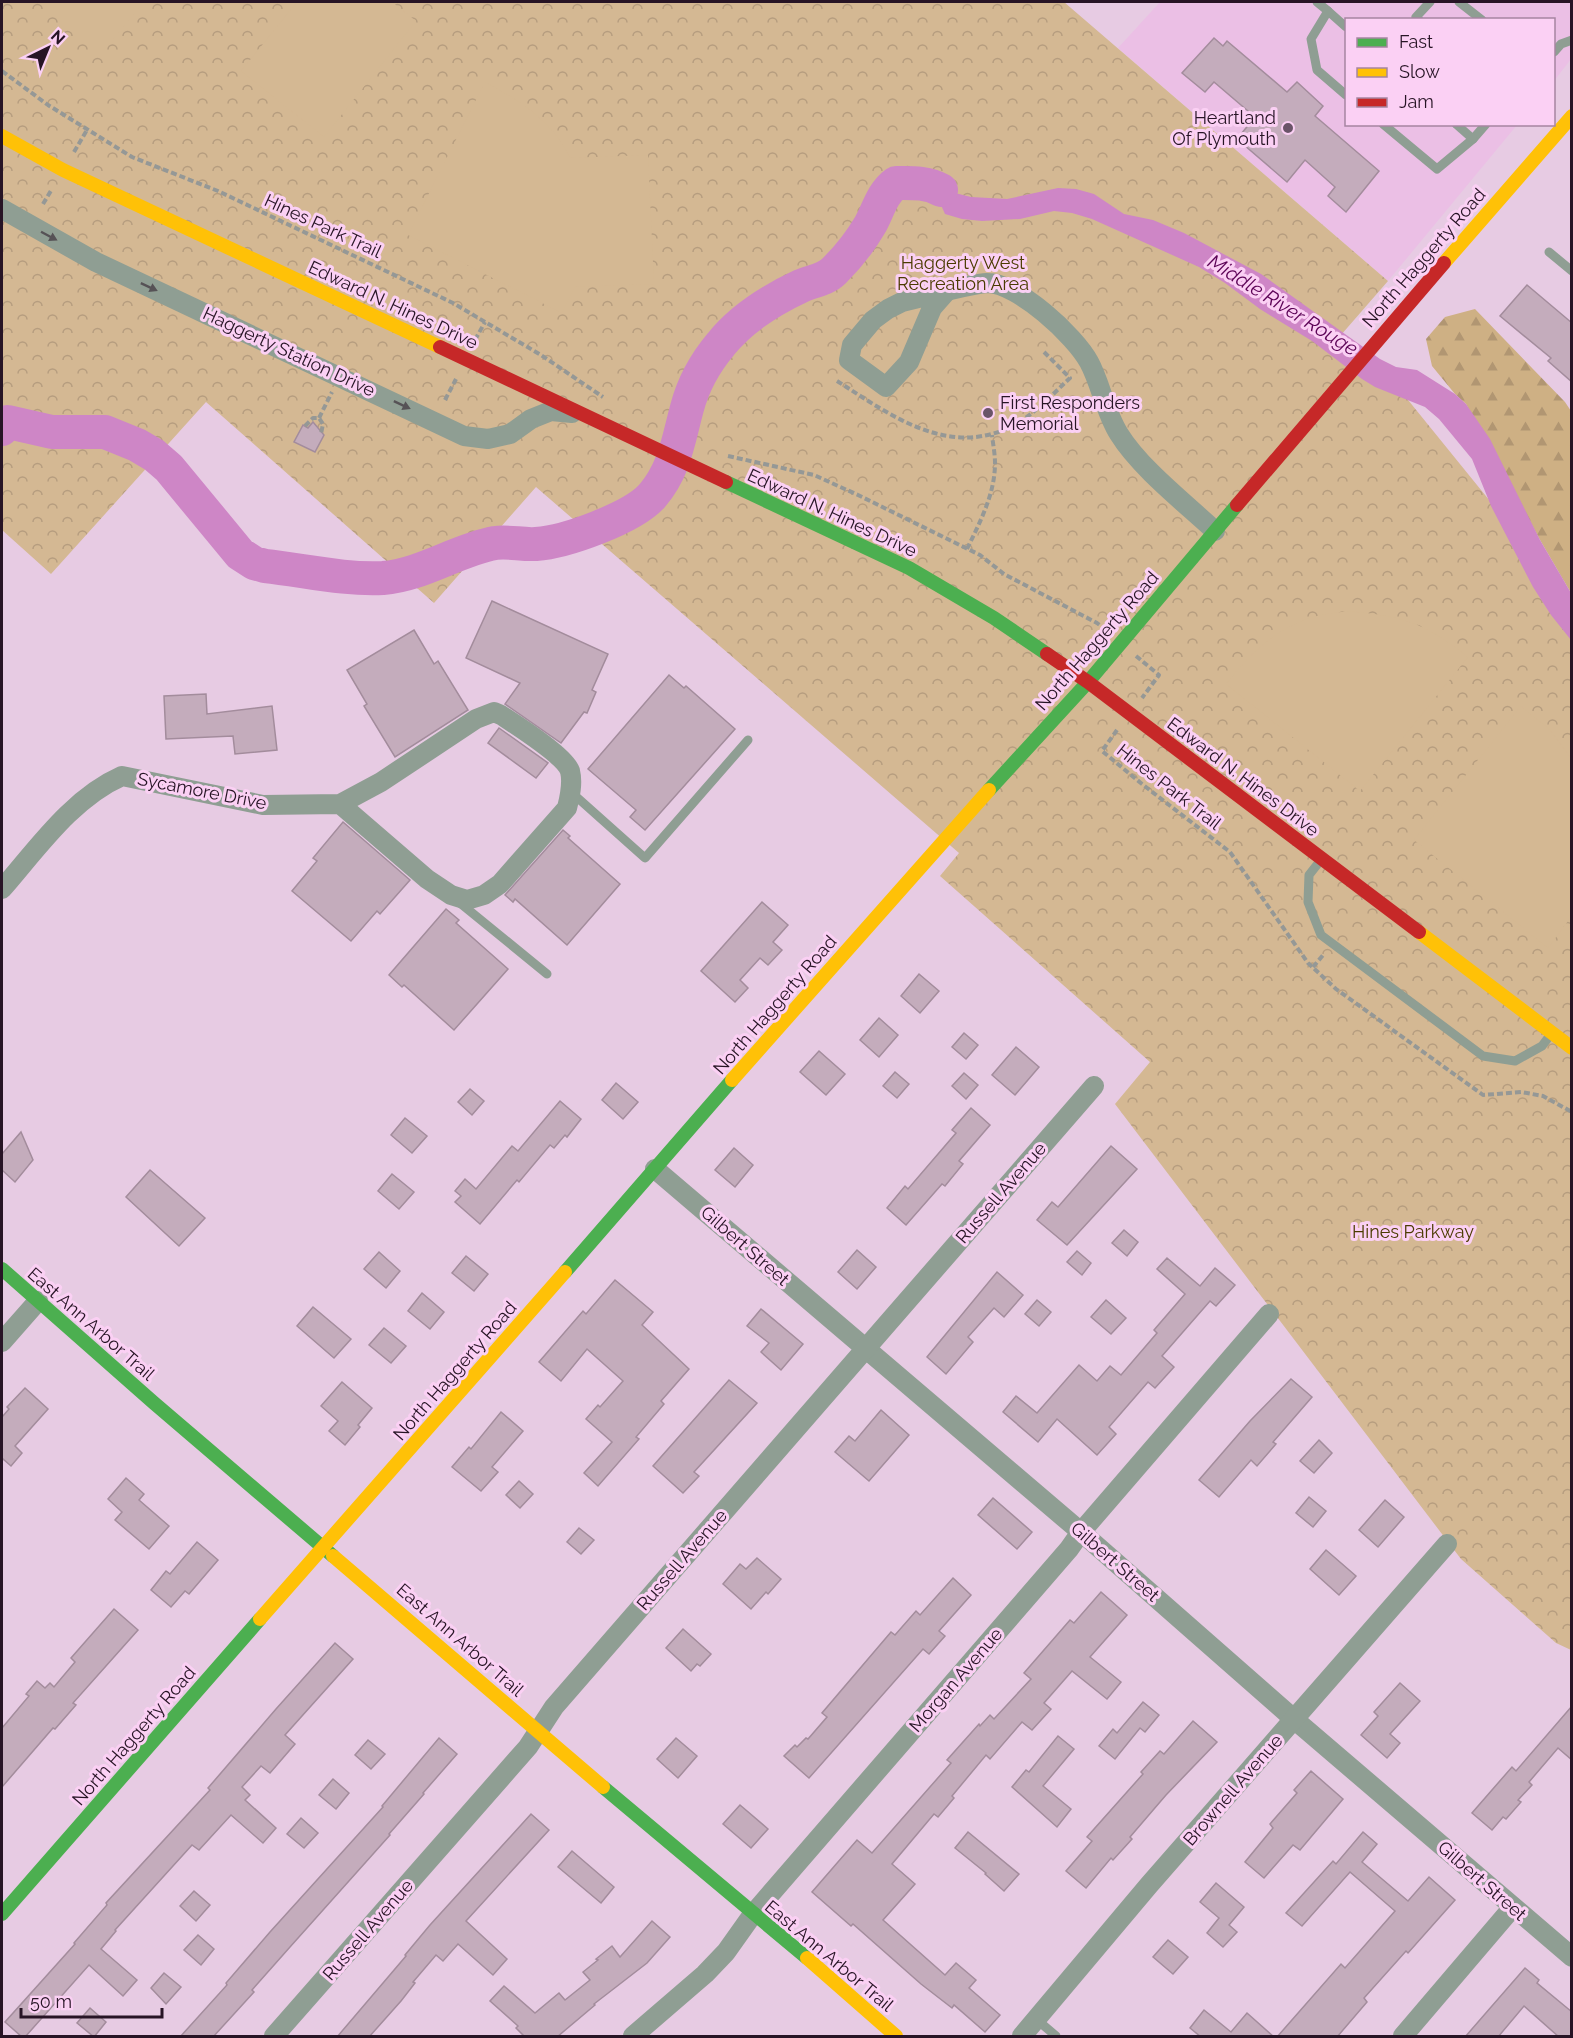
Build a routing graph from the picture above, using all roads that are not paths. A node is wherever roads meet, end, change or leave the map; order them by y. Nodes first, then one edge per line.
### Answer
1 (1317, 2) edge
2 (1430, 2) edge
3 (1459, 2) edge
4 (1328, 11) junction
5 (1417, 18) edge
6 (1479, 18) edge
7 (1345, 25) edge
8 (1572, 40) edge
9 (1555, 51) edge
10 (1345, 93) edge
11 (1572, 116) edge
12 (1385, 126) edge
13 (1458, 126) edge
14 (1484, 126) edge
15 (2, 136) edge
16 (1473, 139) junction
17 (2, 209) edge
18 (1549, 252) dead end
19 (1572, 272) edge
20 (946, 291) junction
21 (583, 415) junction
22 (1215, 531) junction
23 (1088, 682) junction
24 (748, 740) dead end
25 (571, 792) junction
26 (340, 804) junction
27 (1322, 859) junction
28 (2, 889) edge
29 (451, 895) junction
30 (547, 974) dead end
31 (1552, 1034) junction
32 (1572, 1048) edge
33 (1094, 1086) dead end
34 (656, 1169) junction
35 (2, 1269) edge
36 (38, 1301) junction
37 (1269, 1314) dead end
38 (2, 1342) edge
39 (865, 1348) junction
40 (1081, 1532) junction
41 (1447, 1544) dead end
42 (324, 1546) junction
43 (1295, 1720) junction
44 (538, 1732) junction
45 (1513, 1907) junction
46 (2, 1914) edge
47 (753, 1914) junction
48 (1572, 1957) edge
49 (1035, 2019) junction
50 (274, 2037) edge
51 (633, 2037) edge
52 (896, 2037) edge
53 (1022, 2037) edge
54 (1056, 2037) edge
55 (1403, 2037) edge

1 - 4 lane
2 - 5 lane
3 - 6 lane
4 - 7 lane
4 - 10 lane
8 - 9 lane
11 - 22 street, North Haggerty Road
12 - 16 lane
13 - 16 lane
14 - 16 lane
15 - 21 street, Edward N. Hines Drive
17 -> 21 street, Haggerty Station Drive
18 - 19 lane
20 - 20 street
20 - 22 street
21 - 23 street, Edward N. Hines Drive
22 - 23 street, North Haggerty Road
23 - 27 street, Edward N. Hines Drive
23 - 34 street, North Haggerty Road
24 - 25 lane
25 - 26 street
25 - 29 street
26 - 28 street, Sycamore Drive
26 - 29 street
27 - 31 street, Edward N. Hines Drive
27 - 31 lane
29 - 30 lane
31 - 32 street, Edward N. Hines Drive
33 - 39 street, Russell Avenue
34 - 39 street, Gilbert Street
34 - 42 street, North Haggerty Road
35 - 36 street, East Ann Arbor Trail
36 - 38 street
36 - 42 street, East Ann Arbor Trail
37 - 40 street, Morgan Avenue
39 - 40 street, Gilbert Street
39 - 44 street, Russell Avenue
40 - 43 street, Gilbert Street
40 - 47 street, Morgan Avenue
41 - 43 street, Brownell Avenue
42 - 44 street, East Ann Arbor Trail
42 - 46 street, North Haggerty Road
43 - 45 street, Gilbert Street
43 - 49 street, Brownell Avenue
44 - 47 street, East Ann Arbor Trail
44 - 50 street, Russell Avenue
45 - 48 street, Gilbert Street
45 - 55 street
47 - 51 street, Morgan Avenue
47 - 52 street, East Ann Arbor Trail
49 - 53 street, Brownell Avenue
49 - 54 lane

